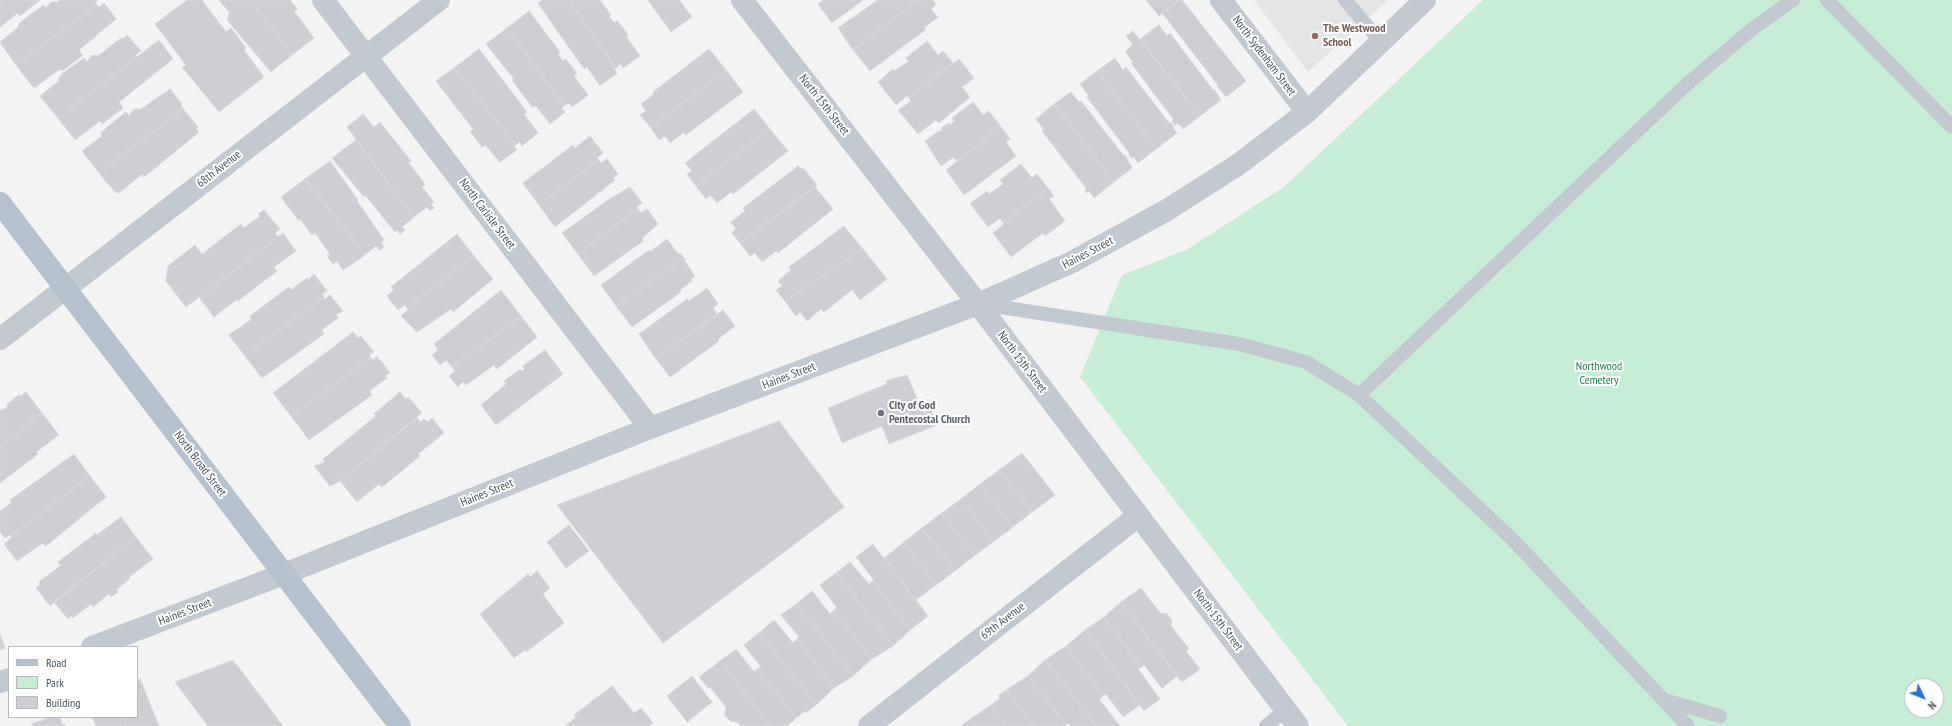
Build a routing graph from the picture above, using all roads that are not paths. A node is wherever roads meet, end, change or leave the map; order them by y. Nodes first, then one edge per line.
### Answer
1 (323, 0) edge
2 (439, 0) edge
3 (742, 0) edge
4 (1221, 0) edge
5 (1345, 0) edge
6 (1425, 0) edge
7 (1793, 0) edge
8 (1827, 0) edge
9 (1381, 42) junction
10 (365, 56) junction
11 (1307, 112) junction
12 (1952, 127) edge
13 (0, 203) edge
14 (65, 288) junction
15 (978, 304) junction
16 (0, 339) edge
17 (1359, 395) junction
18 (650, 428) junction
19 (1138, 516) junction
20 (284, 574) junction
21 (95, 646) edge
22 (1663, 700) junction
23 (1720, 716) dead end
24 (1292, 718) edge
25 (400, 726) edge
26 (869, 726) edge
27 (1266, 726) edge
28 (1688, 726) edge

1 - 10 street, North Carlisle Street
2 - 10 street, 68th Avenue
3 - 15 street, North 15th Street
4 - 11 street, North Sydenham Street
5 - 9 lane
6 - 9 street, Haines Street
7 - 17 lane
8 - 12 lane
9 - 11 street, Haines Street
10 - 14 street, 68th Avenue
10 - 18 street, North Carlisle Street
11 - 15 street, Haines Street
13 - 14 main road, North Broad Street
14 - 16 street, 68th Avenue
14 - 20 main road, North Broad Street
15 - 17 lane
15 - 18 street, Haines Street
15 - 19 street, North 15th Street
17 - 22 lane
18 - 20 street, Haines Street
19 - 24 street, North 15th Street
19 - 26 street, 69th Avenue
20 - 21 street, Haines Street
20 - 25 main road, North Broad Street
22 - 23 lane
22 - 28 lane
24 - 27 lane

